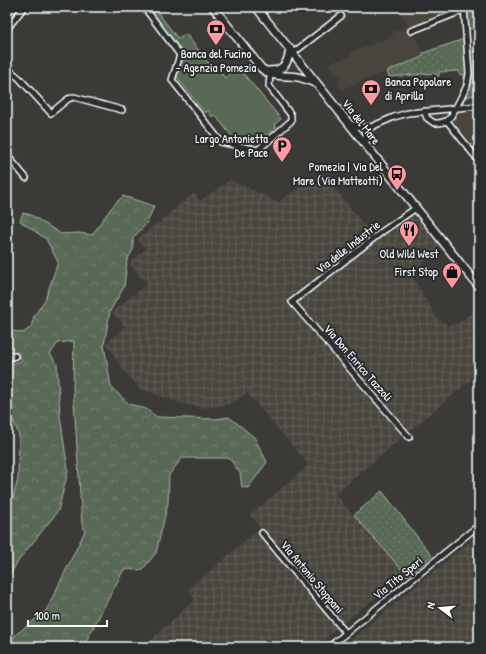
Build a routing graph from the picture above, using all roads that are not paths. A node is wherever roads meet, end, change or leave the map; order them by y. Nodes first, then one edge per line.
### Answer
1 (24, 7) edge
2 (144, 7) edge
3 (213, 7) edge
4 (256, 7) edge
5 (464, 8) edge
6 (340, 16) dead end
7 (7, 29) edge
8 (411, 31) dead end
9 (291, 51) junction
10 (301, 63) junction
11 (7, 68) edge
12 (267, 73) junction
13 (309, 74) junction
14 (298, 77) junction
15 (317, 84) junction
16 (479, 106) edge
17 (455, 108) junction
18 (122, 110) dead end
19 (424, 111) junction
20 (447, 121) junction
21 (349, 123) junction
22 (371, 127) junction
23 (366, 145) junction
24 (7, 155) edge
25 (479, 161) edge
26 (26, 178) dead end
27 (416, 208) junction
28 (479, 287) edge
29 (292, 302) joint
30 (15, 356) dead end
31 (7, 358) edge
32 (409, 437) dead end
33 (479, 525) edge
34 (262, 533) dead end
35 (346, 633) junction
36 (329, 647) edge

1 - 7 street
2 - 12 street
3 - 12 main road
4 - 9 main road, Via del Mare
5 - 8 street
5 - 17 street
6 - 9 street
9 - 10 main road, Via del Mare
9 - 12 main road
10 - 13 main road, Via del Mare
10 - 14 main road
11 - 18 street
12 - 14 main road
13 - 14 main road
13 - 15 main road, Via del Mare
14 - 15 main road
15 - 21 main road, Via del Mare
16 - 17 street
17 - 19 street
17 - 20 street
19 - 20 street
19 - 22 street
20 - 25 street
21 - 22 street
21 - 23 main road, Via del Mare
22 - 23 street
23 - 27 main road, Via del Mare
24 - 26 street
27 - 28 main road, Via del Mare
27 - 29 street, Via delle Industrie
29 - 32 street, Via Don Enrico Tazzoli
30 - 31 street
33 - 35 street, Via Tito Speri
34 - 35 street, Via Antonio Stoppani
35 - 36 street, Via Tito Speri

